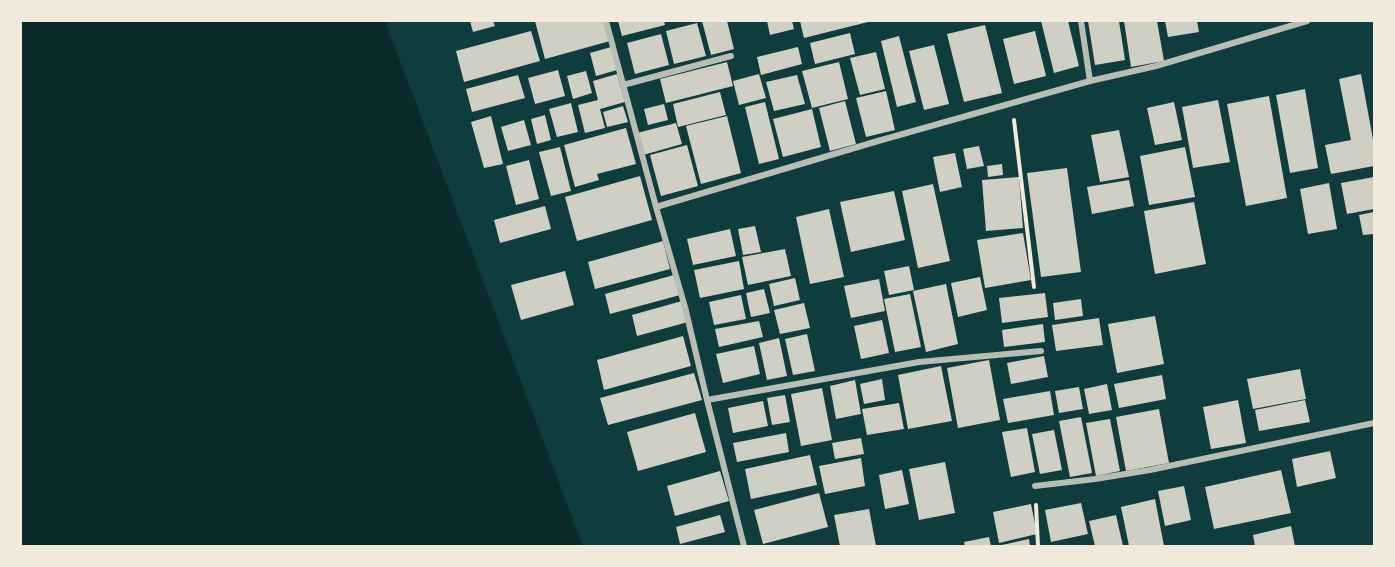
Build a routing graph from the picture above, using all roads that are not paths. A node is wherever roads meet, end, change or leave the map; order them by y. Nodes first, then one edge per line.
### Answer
1 (606, 21) edge
2 (1081, 21) edge
3 (1307, 21) edge
4 (731, 56) dead end
5 (1090, 81) junction
6 (623, 85) junction
7 (656, 207) junction
8 (1041, 351) dead end
9 (706, 400) junction
10 (1374, 423) edge
11 (1035, 486) road end
12 (744, 546) edge

1 - 6 street
2 - 5 street
3 - 5 street
4 - 6 street
5 - 7 street
6 - 7 street
7 - 9 street
8 - 9 street
9 - 12 street
10 - 11 street

